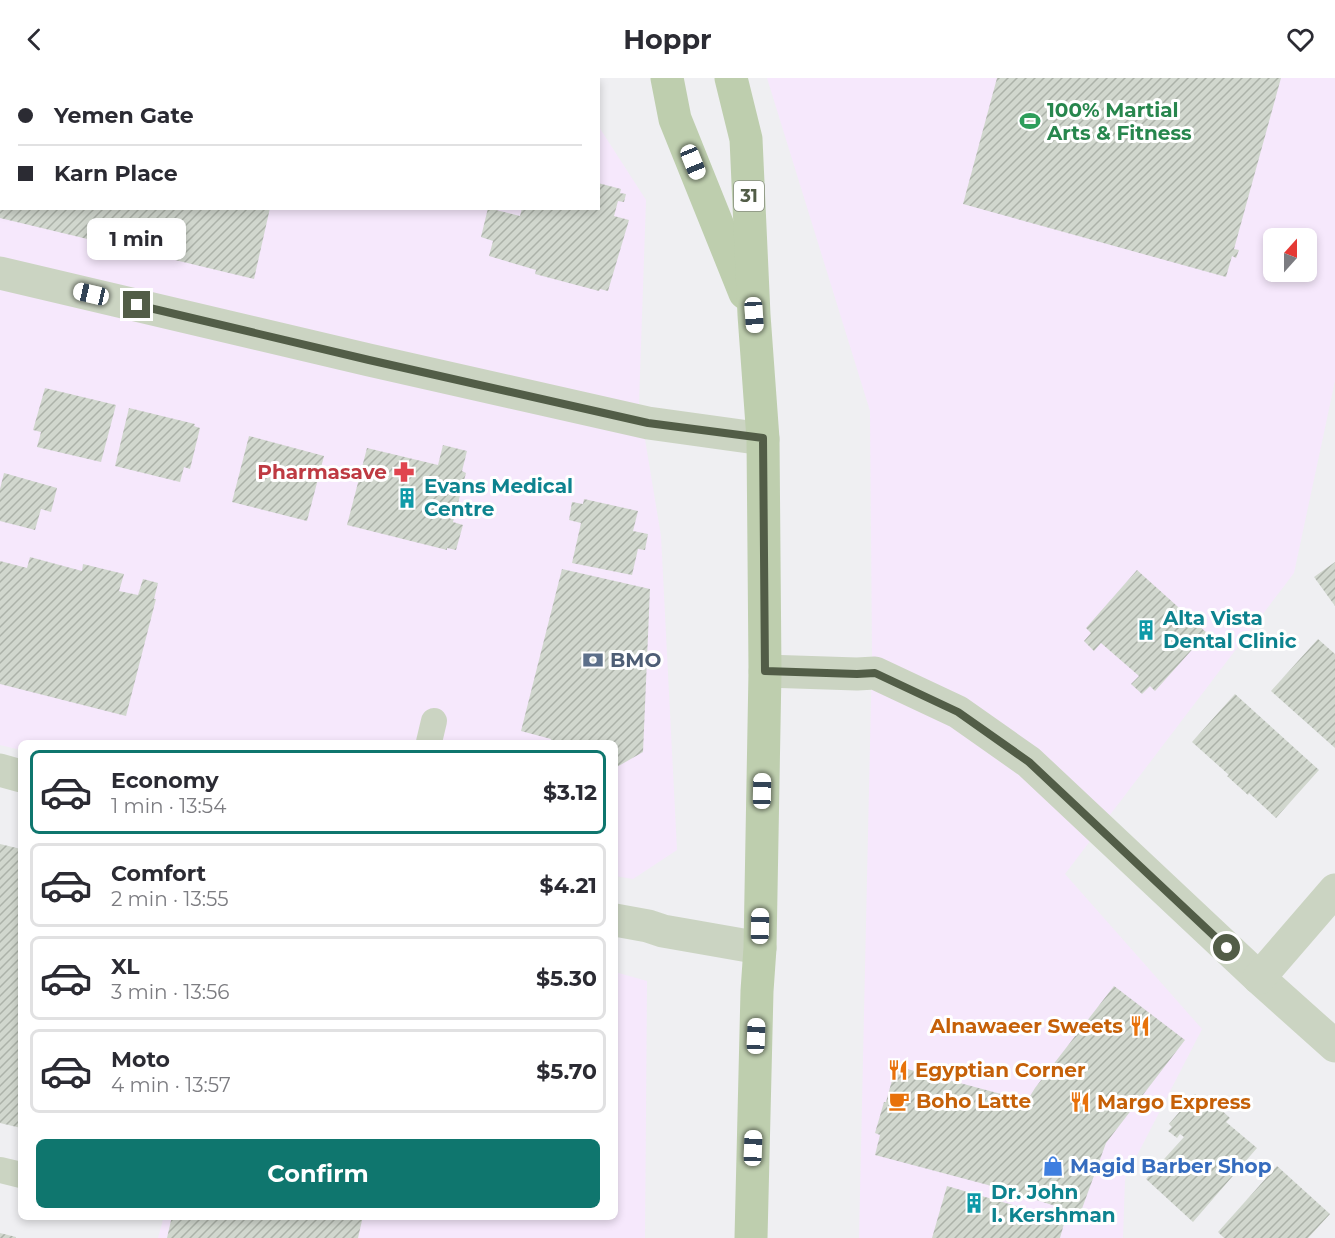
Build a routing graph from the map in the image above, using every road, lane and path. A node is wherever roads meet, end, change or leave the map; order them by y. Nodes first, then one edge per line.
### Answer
1 (667, 78) edge
2 (730, 78) edge
3 (0, 273) edge
4 (754, 315) junction
5 (763, 438) junction
6 (765, 671) junction
7 (0, 770) edge
8 (18, 775) edge
9 (1335, 890) edge
10 (618, 921) edge
11 (760, 948) junction
12 (1259, 978) junction
13 (1335, 1046) edge
14 (0, 1170) edge
15 (18, 1174) edge
16 (751, 1238) edge

1 - 4 main road, 31
2 - 4 main road, 31
3 - 5 street
4 - 5 main road, 31
5 - 6 main road, 31
6 - 11 main road, 31
6 - 12 street
7 - 8 street
9 - 12 street
10 - 11 street
11 - 16 main road, 31
12 - 13 street
14 - 15 lane

